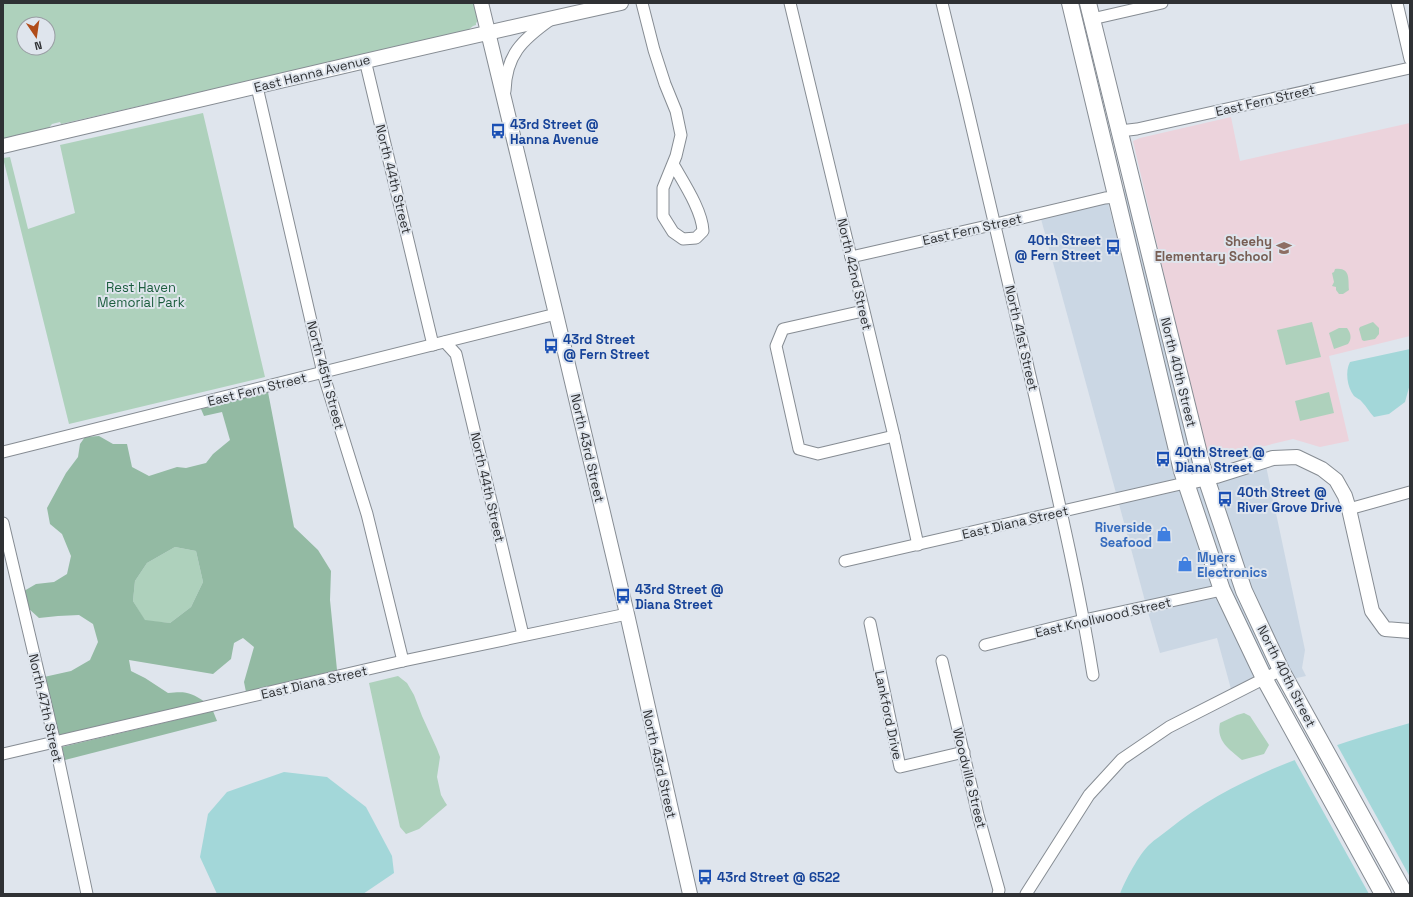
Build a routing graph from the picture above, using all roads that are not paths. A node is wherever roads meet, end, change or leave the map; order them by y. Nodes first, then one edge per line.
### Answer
1 (481, 3) edge
2 (622, 3) edge
3 (642, 3) edge
4 (790, 3) edge
5 (942, 3) edge
6 (1070, 3) edge
7 (1088, 3) edge
8 (1162, 3) edge
9 (1397, 3) edge
10 (552, 18) junction
11 (1092, 19) junction
12 (487, 32) junction
13 (1410, 59) edge
14 (365, 60) junction
15 (1410, 68) edge
16 (258, 87) junction
17 (1090, 88) junction
18 (504, 104) junction
19 (1120, 131) junction
20 (3, 146) edge
21 (673, 164) junction
22 (1116, 197) junction
23 (996, 224) junction
24 (851, 257) junction
25 (863, 311) junction
26 (556, 314) junction
27 (445, 342) junction
28 (433, 345) junction
29 (323, 373) junction
30 (894, 436) junction
31 (3, 452) edge
32 (1207, 479) junction
33 (1185, 483) junction
34 (1410, 492) edge
35 (1349, 509) junction
36 (1061, 511) junction
37 (3, 523) edge
38 (918, 545) junction
39 (845, 561) dead end
40 (1222, 590) junction
41 (627, 614) junction
42 (1084, 620) junction
43 (870, 624) dead end
44 (1410, 631) edge
45 (523, 635) junction
46 (985, 645) dead end
47 (403, 661) junction
48 (942, 661) dead end
49 (1281, 670) junction
50 (1093, 675) dead end
51 (1264, 678) junction
52 (55, 743) junction
53 (964, 752) junction
54 (3, 754) edge
55 (87, 894) edge
56 (690, 894) edge
57 (998, 894) edge
58 (1026, 894) edge
59 (1383, 894) edge
60 (1405, 894) edge

1 - 12 street, North 43rd Street
2 - 10 street, East Hanna Avenue
3 - 21 street
4 - 24 street, North 42nd Street
5 - 23 street, North 41st Street
6 - 17 main road, North 40th Street
7 - 11 main road, North 40th Street
8 - 11 street
9 - 13 street
10 - 12 street, East Hanna Avenue
10 - 18 street
11 - 19 main road, North 40th Street
12 - 14 street, East Hanna Avenue
12 - 18 street, North 43rd Street
14 - 16 street, East Hanna Avenue
14 - 28 street, North 44th Street
15 - 19 street, East Fern Street
16 - 20 street, East Hanna Avenue
16 - 29 street, North 45th Street
17 - 19 main road
17 - 22 main road, North 40th Street
18 - 26 street, North 43rd Street
19 - 32 main road, North 40th Street
21 - 21 street
22 - 23 street, East Fern Street
22 - 33 main road, North 40th Street
23 - 24 street, East Fern Street
23 - 36 street, North 41st Street
24 - 25 street, North 42nd Street
25 - 30 street, North 42nd Street
25 - 30 street
26 - 27 street, East Fern Street
26 - 41 street, North 43rd Street
27 - 28 street, East Fern Street
27 - 45 street, North 44th Street
28 - 29 street, East Fern Street
29 - 31 street, East Fern Street
29 - 47 street, North 45th Street
30 - 38 street, North 42nd Street
32 - 33 street
32 - 35 street
32 - 49 main road, North 40th Street
33 - 36 street, East Diana Street
33 - 40 main road, North 40th Street
34 - 35 street
35 - 44 street
36 - 38 street, East Diana Street
36 - 42 street, North 41st Street
37 - 52 street, North 47th Street
38 - 39 street, East Diana Street
40 - 42 street, East Knollwood Street
40 - 51 main road, North 40th Street
41 - 45 street, East Diana Street
41 - 56 street, North 43rd Street
42 - 46 street, East Knollwood Street
42 - 50 street, North 41st Street
43 - 53 street, Lankford Drive
45 - 47 street, East Diana Street
47 - 52 street, East Diana Street
48 - 53 street, Woodville Street
49 - 51 street
49 - 60 main road, North 40th Street
51 - 58 street
51 - 59 main road, North 40th Street
52 - 54 street, East Diana Street
52 - 55 street, North 47th Street
53 - 57 street, Woodville Street

